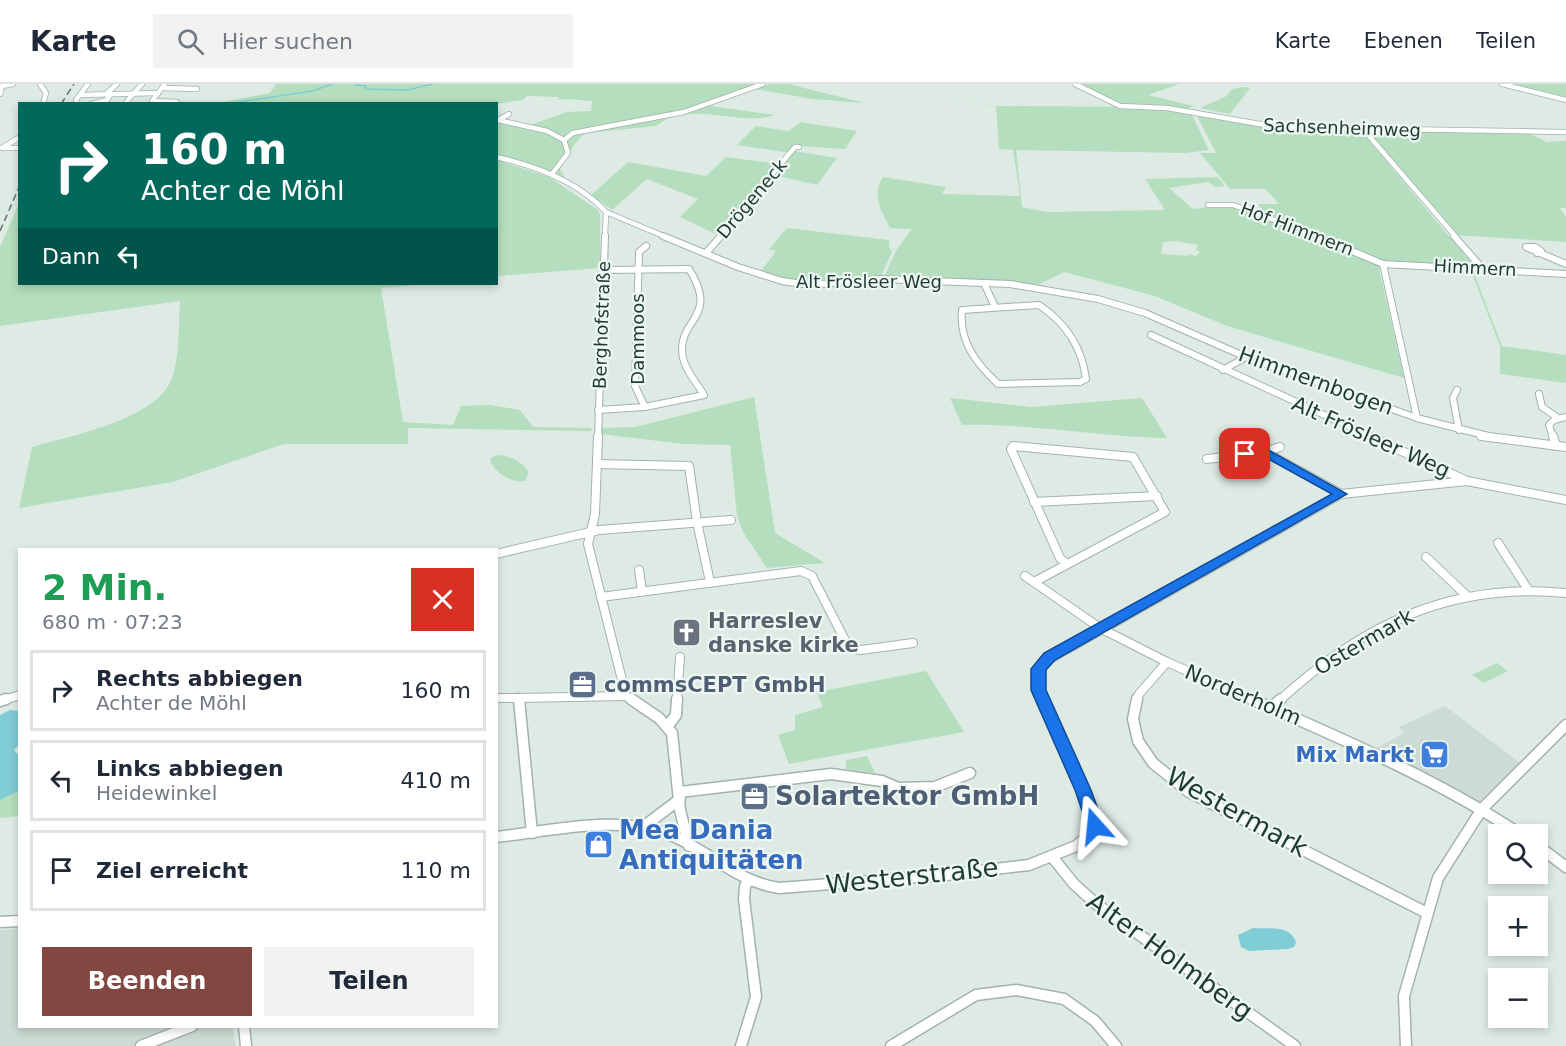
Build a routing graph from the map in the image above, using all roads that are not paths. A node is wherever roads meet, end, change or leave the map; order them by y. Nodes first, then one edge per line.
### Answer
1 (13, 84) edge
2 (40, 84) edge
3 (88, 84) edge
4 (117, 84) edge
5 (142, 84) edge
6 (763, 84) edge
7 (1076, 84) edge
8 (1502, 84) edge
9 (164, 86) edge
10 (197, 89) dead end
11 (158, 93) junction
12 (0, 94) edge
13 (133, 94) junction
14 (80, 95) junction
15 (99, 95) junction
16 (108, 99) edge
17 (1566, 100) edge
18 (127, 101) dead end
19 (44, 102) edge
20 (78, 102) edge
21 (177, 102) dead end
22 (509, 114) dead end
23 (1364, 130) junction
24 (1566, 132) edge
25 (18, 138) edge
26 (564, 140) junction
27 (799, 147) dead end
28 (18, 148) edge
29 (498, 158) edge
30 (552, 174) junction
31 (1208, 205) dead end
32 (606, 212) junction
33 (646, 246) dead end
34 (706, 253) junction
35 (1537, 253) dead end
36 (1383, 264) junction
37 (1566, 264) edge
38 (1482, 268) junction
39 (639, 269) junction
40 (604, 270) junction
41 (1566, 273) edge
42 (984, 283) junction
43 (1072, 293) joint
44 (995, 307) junction
45 (1151, 335) dead end
46 (1246, 357) junction
47 (1223, 370) junction
48 (1457, 390) dead end
49 (1539, 394) dead end
50 (645, 406) junction
51 (598, 410) junction
52 (1566, 417) edge
53 (1417, 418) junction
54 (1558, 418) junction
55 (1459, 430) junction
56 (1556, 446) junction
57 (1280, 447) dead end
58 (1566, 447) edge
59 (1265, 452) junction
60 (1207, 459) dead end
61 (597, 464) junction
62 (1467, 481) junction
63 (1341, 494) junction
64 (1157, 496) junction
65 (1566, 500) edge
66 (1034, 502) junction
67 (731, 520) dead end
68 (697, 522) junction
69 (591, 531) junction
70 (1498, 543) dead end
71 (498, 554) edge
72 (1426, 558) dead end
73 (1067, 564) junction
74 (639, 570) dead end
75 (1025, 576) dead end
76 (710, 582) junction
77 (1034, 582) junction
78 (642, 591) junction
79 (1529, 591) junction
80 (1566, 593) edge
81 (1467, 596) junction
82 (601, 597) junction
83 (1100, 628) junction
84 (913, 643) dead end
85 (680, 657) dead end
86 (1167, 662) junction
87 (18, 696) edge
88 (626, 696) junction
89 (498, 698) edge
90 (519, 698) junction
91 (0, 701) edge
92 (1272, 707) junction
93 (1566, 724) edge
94 (668, 727) junction
95 (970, 773) dead end
96 (680, 796) junction
97 (1482, 809) junction
98 (1505, 824) edge
99 (643, 827) junction
100 (532, 833) junction
101 (498, 837) edge
102 (689, 846) junction
103 (1548, 854) edge
104 (1053, 858) junction
105 (1566, 867) edge
106 (749, 880) junction
107 (1427, 913) junction
108 (18, 921) edge
109 (0, 922) edge
110 (187, 1028) edge
111 (244, 1028) edge
112 (141, 1046) edge
113 (246, 1046) edge
114 (741, 1046) edge
115 (891, 1046) edge
116 (1116, 1046) edge
117 (1295, 1046) edge
118 (1406, 1046) edge

1 - 12 street
2 - 19 street
3 - 14 street
4 - 15 street
5 - 13 street
6 - 26 street
7 - 23 street, Sachsenheimweg
8 - 17 street
9 - 10 street
9 - 11 street
11 - 13 street
11 - 21 street
13 - 16 street
13 - 18 street
14 - 15 street
14 - 20 street
15 - 16 street
22 - 26 street
23 - 24 street, Sachsenheimweg
23 - 38 street
25 - 28 street
26 - 30 street
27 - 34 street, Drögeneck
29 - 30 street
30 - 32 street
31 - 36 street, Hof Himmern
32 - 34 street, Alt Frösleer Weg
32 - 40 street, Berghofstraße
33 - 39 street, Dammoos
34 - 42 street, Alt Frösleer Weg
35 - 37 street
36 - 38 street, Himmern
36 - 53 street
38 - 41 street, Himmern
39 - 40 street, Dammoos
39 - 50 street, Dammoos
39 - 50 street, Dammoos
40 - 51 street, Berghofstraße
42 - 43 street, Alt Frösleer Weg
42 - 44 street
43 - 46 street, Himmernbogen
44 - 44 street
45 - 47 street, Alt Frösleer Weg
46 - 47 street
46 - 53 street, Himmernbogen
47 - 62 street, Alt Frösleer Weg
48 - 55 street
49 - 54 street
50 - 51 street, Dammoos
51 - 61 street, Berghofstraße
52 - 54 street
53 - 55 street, Himmernbogen
54 - 56 street
55 - 56 street, Himmernbogen
56 - 58 street, Himmernbogen
57 - 59 street
59 - 60 street
59 - 63 street
61 - 68 street
61 - 69 street, Berghofstraße
62 - 63 street
62 - 65 street, Alt Frösleer Weg
63 - 83 street
64 - 66 street
64 - 66 street
64 - 73 street
66 - 73 street
67 - 68 street
68 - 69 street
68 - 76 street
69 - 71 street
69 - 82 street, Berghofstraße
70 - 79 street
72 - 81 street
73 - 77 street
74 - 78 street
75 - 77 street, Norderholm
76 - 78 street
76 - 84 street
77 - 83 street, Norderholm
78 - 82 street
79 - 80 street, Ostermark
79 - 81 street, Ostermark
81 - 92 street, Ostermark
82 - 88 street, Berghofstraße
83 - 86 street, Norderholm
83 - 104 street, Westerstraße
85 - 94 street
86 - 92 street, Norderholm
86 - 107 street, Westermark
87 - 91 street
88 - 90 street
88 - 94 street
89 - 90 street
90 - 100 street
92 - 97 street, Norderholm
93 - 97 street
94 - 96 street
95 - 96 street
96 - 99 street
96 - 102 street
97 - 98 street, Norderholm
97 - 107 street
99 - 100 street, Westerstraße
99 - 102 street, Westerstraße
100 - 101 street, Westerstraße
102 - 106 street, Westerstraße
103 - 105 street
104 - 106 street, Westerstraße
104 - 117 street, Alter Holmberg
106 - 114 street
107 - 118 street
108 - 109 street
110 - 112 street
111 - 113 street
115 - 116 street

